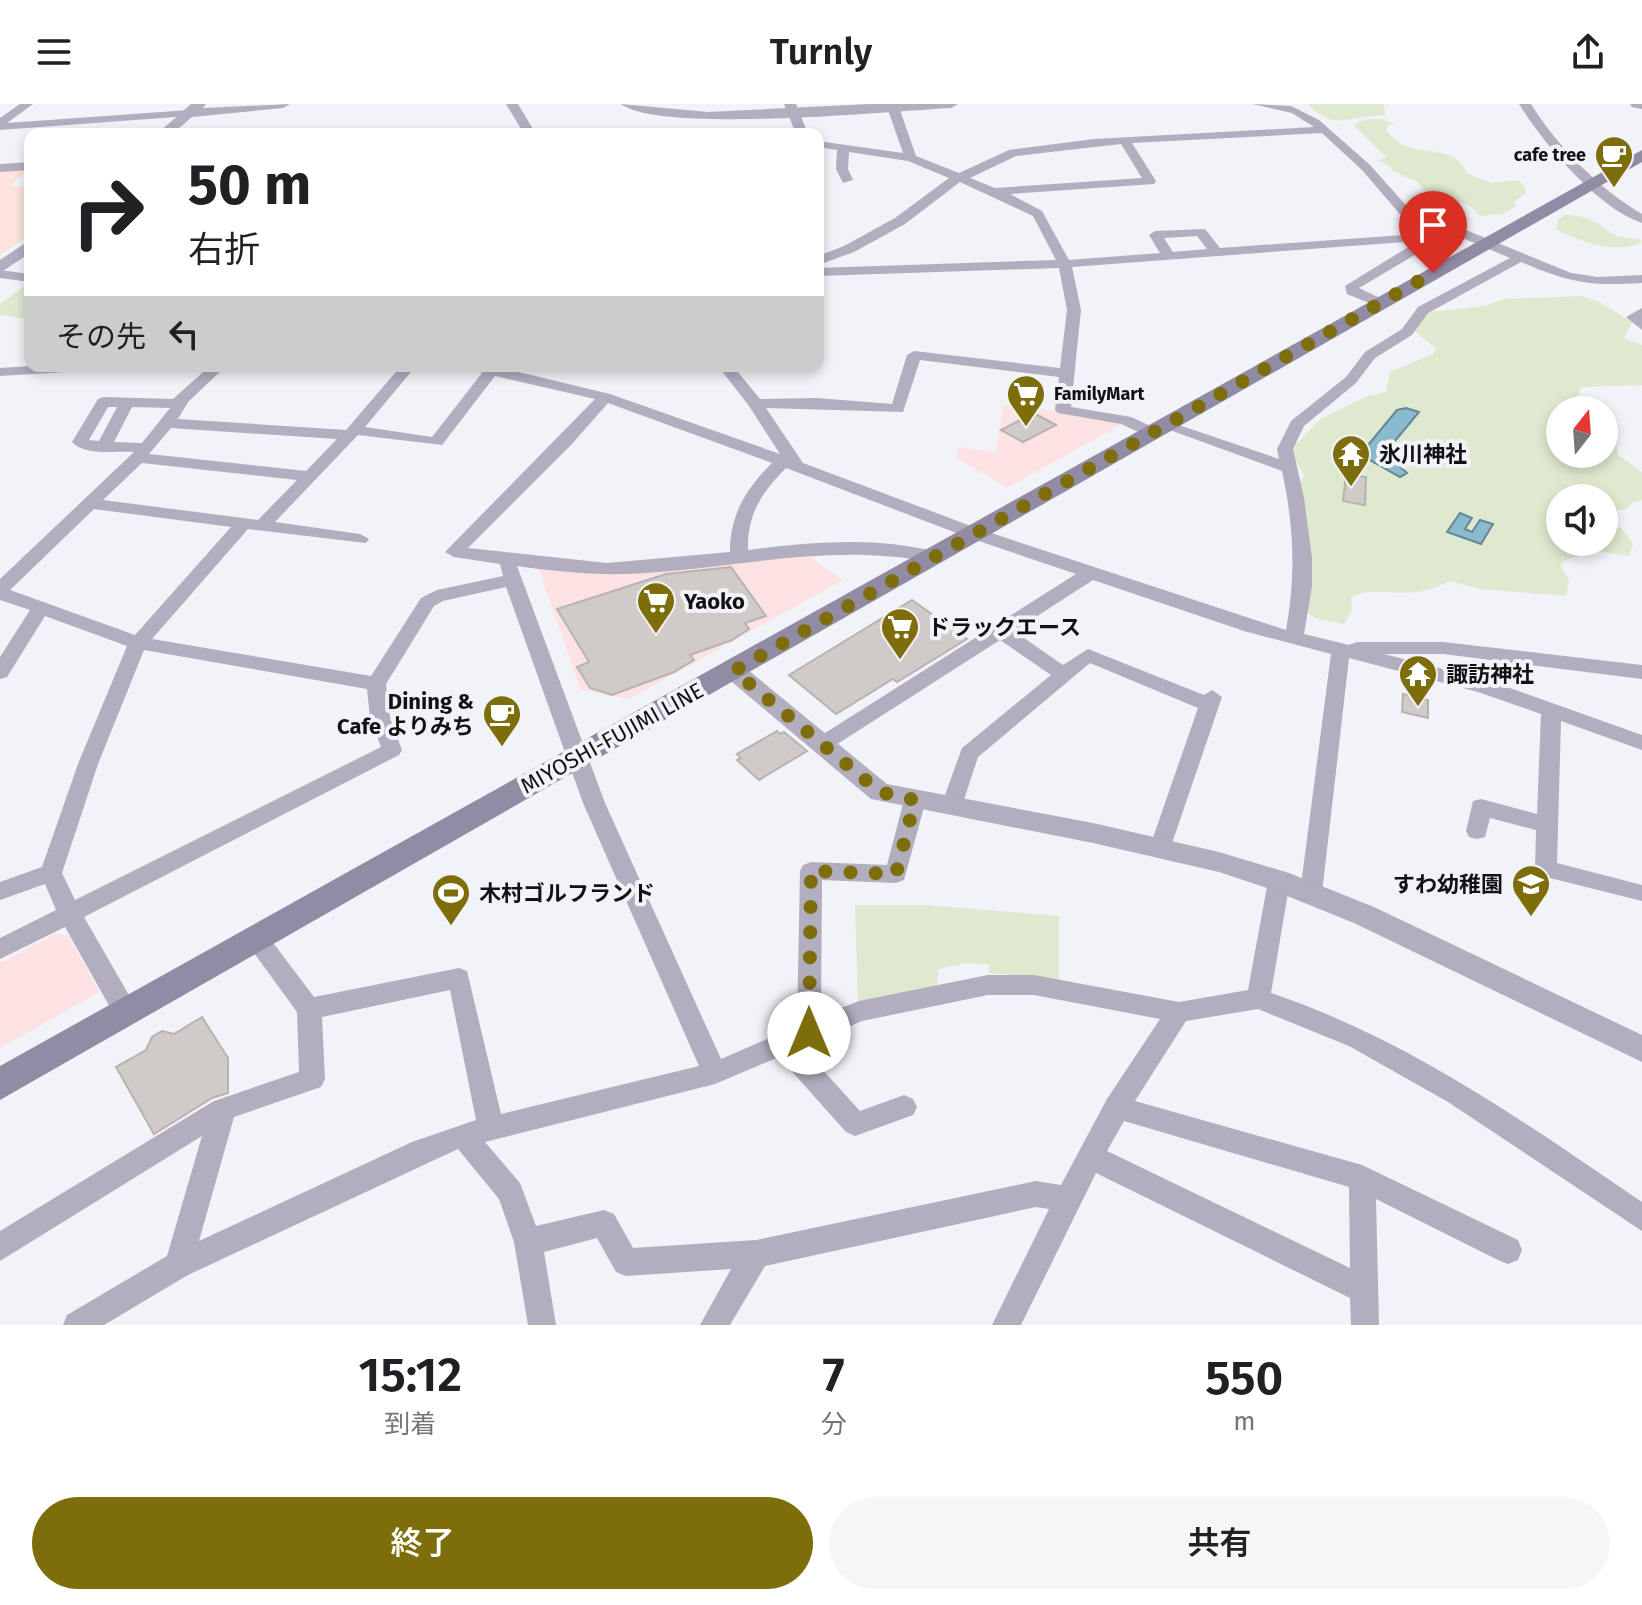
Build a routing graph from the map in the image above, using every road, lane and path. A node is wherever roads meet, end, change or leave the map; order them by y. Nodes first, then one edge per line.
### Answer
1 (27, 104) edge
2 (283, 104) edge
3 (512, 104) edge
4 (628, 104) edge
5 (951, 104) edge
6 (1258, 104) edge
7 (1525, 104) edge
8 (893, 107) junction
9 (791, 108) edge
10 (194, 109) edge
11 (0, 125) edge
12 (171, 128) edge
13 (526, 128) edge
14 (798, 128) edge
15 (1323, 130) junction
16 (1125, 141) junction
17 (824, 145) edge
18 (843, 147) junction
19 (1642, 155) edge
20 (911, 158) junction
21 (24, 166) edge
22 (0, 168) edge
23 (959, 177) junction
24 (847, 180) dead end
25 (1593, 181) junction
26 (994, 192) junction
27 (1642, 219) edge
28 (1422, 231) junction
29 (24, 250) edge
30 (1216, 252) junction
31 (1518, 254) junction
32 (1168, 255) junction
33 (824, 259) edge
34 (1065, 264) junction
35 (0, 271) edge
36 (824, 272) edge
37 (24, 277) edge
38 (1642, 279) edge
39 (1379, 303) junction
40 (1642, 312) edge
41 (1642, 326) edge
42 (24, 370) edge
43 (0, 372) edge
44 (212, 372) edge
45 (404, 372) edge
46 (490, 372) edge
47 (500, 372) edge
48 (730, 372) edge
49 (1066, 373) junction
50 (605, 397) junction
51 (127, 402) junction
52 (178, 403) junction
53 (756, 404) junction
54 (166, 423) junction
55 (1158, 428) junction
56 (352, 432) junction
57 (104, 446) junction
58 (142, 453) junction
59 (791, 462) junction
60 (1288, 468) junction
61 (309, 476) junction
62 (87, 503) junction
63 (242, 525) junction
64 (262, 526) junction
65 (973, 533) junction
66 (360, 539) dead end
67 (931, 556) junction
68 (739, 557) junction
69 (509, 569) junction
70 (1091, 573) junction
71 (0, 591) edge
72 (40, 609) junction
73 (1001, 631) junction
74 (1294, 638) junction
75 (138, 643) junction
76 (1341, 649) junction
77 (734, 671) junction
78 (0, 672) edge
79 (1642, 672) edge
80 (1064, 675) junction
81 (376, 684) junction
82 (1551, 708) junction
83 (1642, 743) edge
84 (821, 745) junction
85 (575, 758) junction
86 (915, 800) junction
87 (952, 806) junction
88 (1547, 825) junction
89 (1477, 831) dead end
90 (1160, 849) junction
91 (51, 873) junction
92 (1279, 881) junction
93 (0, 891) edge
94 (1311, 893) junction
95 (1640, 893) dead end
96 (69, 912) junction
97 (257, 939) junction
98 (0, 949) edge
99 (1258, 999) junction
100 (309, 1009) junction
101 (125, 1011) junction
102 (1179, 1012) junction
103 (809, 1033) junction
104 (784, 1045) junction
105 (1642, 1049) edge
106 (715, 1073) junction
107 (0, 1084) edge
108 (904, 1107) dead end
109 (1116, 1107) junction
110 (223, 1109) junction
111 (491, 1129) junction
112 (463, 1135) junction
113 (1089, 1156) junction
114 (1362, 1178) junction
115 (1068, 1199) junction
116 (1642, 1218) edge
117 (528, 1242) junction
118 (0, 1247) edge
119 (1508, 1250) dead end
120 (756, 1254) junction
121 (178, 1265) junction
122 (1366, 1291) junction
123 (77, 1325) edge
124 (542, 1325) edge
125 (714, 1325) edge
126 (1006, 1325) edge
127 (1365, 1325) edge

1 - 11 street
2 - 10 street
3 - 13 street
4 - 9 street
5 - 8 street
6 - 15 street
7 - 25 street
8 - 9 street
8 - 20 street
9 - 14 street
10 - 11 street
10 - 12 street
15 - 16 street
15 - 28 street
16 - 23 street
16 - 26 street
17 - 18 street
18 - 20 street
18 - 24 street
19 - 25 main road, MIYOSHI-FUJIMI LINE
20 - 23 street
21 - 22 street
23 - 26 street
23 - 33 street
25 - 27 street
25 - 39 main road, MIYOSHI-FUJIMI LINE
26 - 34 street
28 - 30 street
28 - 31 street
28 - 39 street
29 - 35 street
30 - 32 street
30 - 32 street
31 - 38 street
31 - 60 street
32 - 34 street
34 - 36 street
34 - 49 street
35 - 37 street
39 - 55 main road, MIYOSHI-FUJIMI LINE
40 - 41 street
42 - 43 street
44 - 52 street
45 - 56 street
46 - 56 street
47 - 50 street
48 - 53 street
49 - 53 street
49 - 55 street
50 - 59 street
50 - 69 street
51 - 52 street
51 - 57 street
51 - 57 street
52 - 54 street
53 - 59 street
54 - 56 street
54 - 58 street
55 - 60 street
55 - 65 main road, MIYOSHI-FUJIMI LINE
56 - 61 street
57 - 58 street
58 - 61 street
58 - 62 street
59 - 65 street
59 - 68 street
60 - 74 street
61 - 64 street
62 - 63 street
62 - 71 street
63 - 64 street
63 - 75 street
64 - 66 street
65 - 67 main road, MIYOSHI-FUJIMI LINE
65 - 70 street
67 - 68 street
67 - 77 main road, MIYOSHI-FUJIMI LINE
68 - 69 street
69 - 81 street
69 - 85 street
70 - 73 street
70 - 74 street
71 - 72 street
72 - 75 street
72 - 78 street
73 - 80 street
73 - 84 street
74 - 76 street
75 - 81 street
75 - 91 street
76 - 79 street
76 - 82 street
76 - 94 street
77 - 84 street
77 - 85 main road, MIYOSHI-FUJIMI LINE
80 - 87 street
80 - 90 street
81 - 96 street
82 - 83 street
82 - 88 street
84 - 86 street
85 - 97 main road, MIYOSHI-FUJIMI LINE
85 - 106 street
86 - 87 street
86 - 103 street
87 - 90 street
88 - 89 street
88 - 95 street
90 - 92 street
91 - 93 street
91 - 96 street
92 - 94 street
92 - 99 street
94 - 105 street
96 - 98 street
96 - 101 street
97 - 100 street
97 - 101 main road, MIYOSHI-FUJIMI LINE
99 - 102 street
99 - 116 street
100 - 110 street
100 - 111 street
101 - 107 main road, MIYOSHI-FUJIMI LINE
102 - 103 street
102 - 109 street
103 - 104 street
104 - 106 street
104 - 108 street
106 - 111 street
109 - 113 street
109 - 114 street
110 - 118 street
110 - 121 street
111 - 112 street
112 - 117 street
112 - 121 street
113 - 115 street
113 - 122 street
114 - 119 street
114 - 122 street
115 - 120 street
115 - 126 street
117 - 120 street
117 - 124 street
120 - 125 street
121 - 123 street
122 - 127 street

